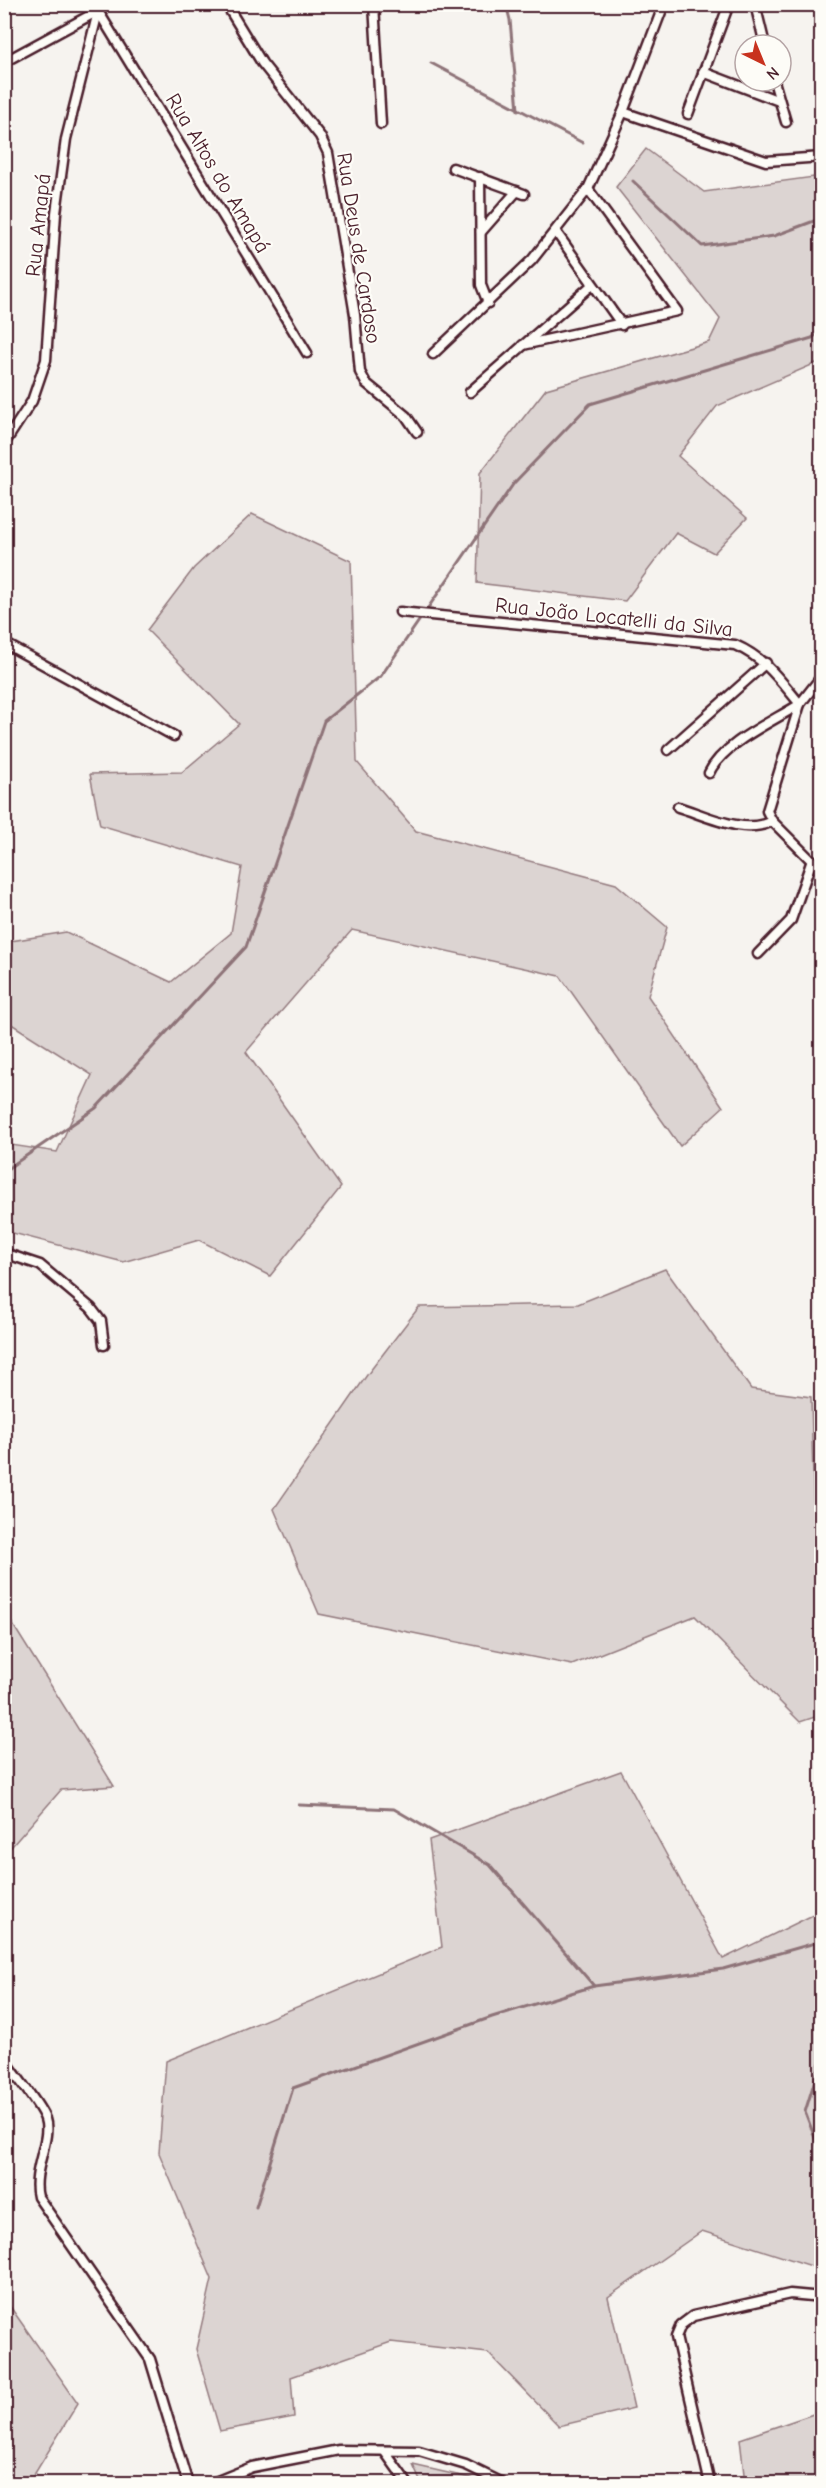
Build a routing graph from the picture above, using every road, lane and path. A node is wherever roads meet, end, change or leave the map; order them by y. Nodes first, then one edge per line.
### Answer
1 (225, 4) edge
2 (374, 4) edge
3 (664, 4) edge
4 (729, 4) edge
5 (755, 4) edge
6 (99, 8) edge
7 (762, 33) edge
8 (4, 62) edge
9 (703, 72) junction
10 (777, 93) edge
11 (779, 101) junction
12 (623, 112) junction
13 (688, 114) dead end
14 (786, 122) dead end
15 (381, 124) dead end
16 (822, 157) edge
17 (453, 168) dead end
18 (480, 177) junction
19 (588, 189) junction
20 (481, 232) junction
21 (556, 232) junction
22 (592, 285) junction
23 (488, 303) junction
24 (622, 325) junction
25 (523, 345) junction
26 (307, 353) dead end
27 (433, 354) dead end
28 (470, 392) dead end
29 (417, 432) dead end
30 (4, 444) edge
31 (400, 612) dead end
32 (4, 643) edge
33 (766, 663) junction
34 (822, 676) edge
35 (800, 705) junction
36 (174, 736) dead end
37 (668, 750) dead end
38 (709, 773) dead end
39 (678, 807) dead end
40 (772, 821) junction
41 (812, 860) junction
42 (822, 874) edge
43 (758, 954) dead end
44 (4, 1253) edge
45 (104, 1345) dead end
46 (9, 2064) dead end
47 (822, 2297) edge
48 (385, 2452) junction
49 (188, 2484) edge
50 (210, 2484) edge
51 (408, 2484) edge
52 (505, 2484) edge
53 (710, 2484) edge

1 - 29 street, Rua Deus de Cardoso
2 - 15 street
3 - 12 street
4 - 9 street
5 - 7 street
6 - 8 street
6 - 26 street, Rua Altos do Amapá
6 - 30 street, Rua Amapá
9 - 11 street
9 - 13 street
10 - 11 street
11 - 14 street
12 - 16 street
12 - 19 street
17 - 18 street
18 - 20 street
18 - 20 street
19 - 21 street
19 - 24 street
20 - 23 street
21 - 22 street
21 - 23 street
22 - 24 street
22 - 25 street
23 - 27 street
24 - 25 street
25 - 28 street
31 - 33 street, Rua João Locatelli da Silva
32 - 36 street
33 - 35 street, Rua João Locatelli da Silva
33 - 37 street
34 - 35 street
35 - 38 street
35 - 40 street
39 - 40 street
40 - 41 street
41 - 42 street
41 - 43 street
44 - 45 street
46 - 49 street
47 - 53 street
48 - 50 street
48 - 51 street
48 - 52 street

